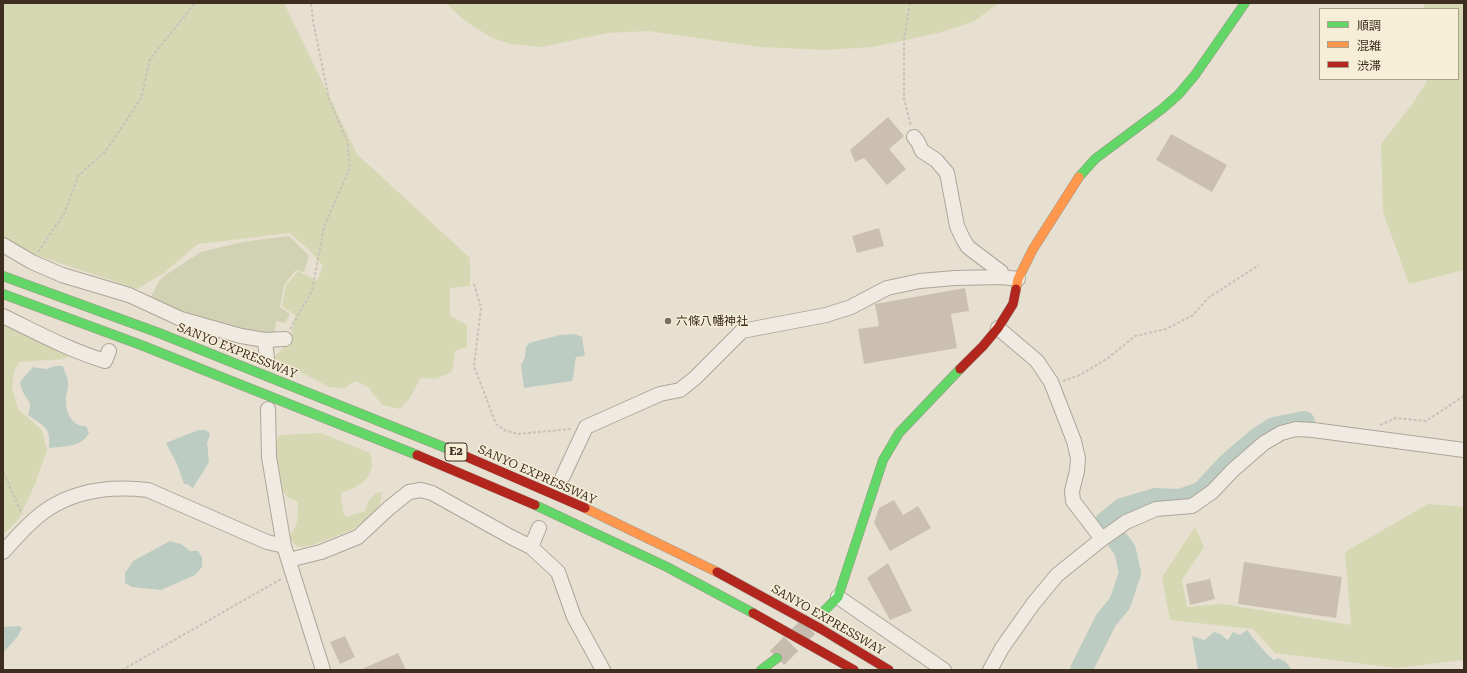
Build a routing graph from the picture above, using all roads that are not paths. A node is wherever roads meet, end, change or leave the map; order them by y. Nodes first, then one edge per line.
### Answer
1 (1245, 3) edge
2 (914, 137) road end
3 (3, 245) edge
4 (3, 276) edge
5 (1002, 276) junction
6 (1018, 279) junction
7 (3, 294) edge
8 (3, 316) edge
9 (998, 328) junction
10 (285, 339) road end
11 (265, 340) junction
12 (109, 351) dead end
13 (267, 360) dead end
14 (268, 409) dead end
15 (1464, 450) edge
16 (563, 476) dead end
17 (539, 528) dead end
18 (1102, 539) junction
19 (284, 546) junction
20 (531, 547) junction
21 (3, 552) edge
22 (289, 560) junction
23 (838, 596) junction
24 (825, 610) dead end
25 (777, 658) tunnel mouth
26 (323, 670) edge
27 (603, 670) edge
28 (761, 670) edge
29 (854, 670) edge
30 (889, 670) edge
31 (944, 670) edge
32 (990, 670) edge

1 - 6 main road
2 - 5 street
3 - 11 street
4 - 30 main road, SANYO EXPRESSWAY / E2
5 - 6 street
5 - 16 street
6 - 9 main road
7 - 29 main road, E2
8 - 12 street
9 - 18 street
9 - 23 main road
10 - 11 street
11 - 13 street
14 - 19 street
15 - 18 street
17 - 20 street
18 - 32 street
19 - 21 street
19 - 22 street
20 - 22 street
20 - 27 street
22 - 26 street
23 - 24 main road
23 - 31 street
25 - 28 main road

